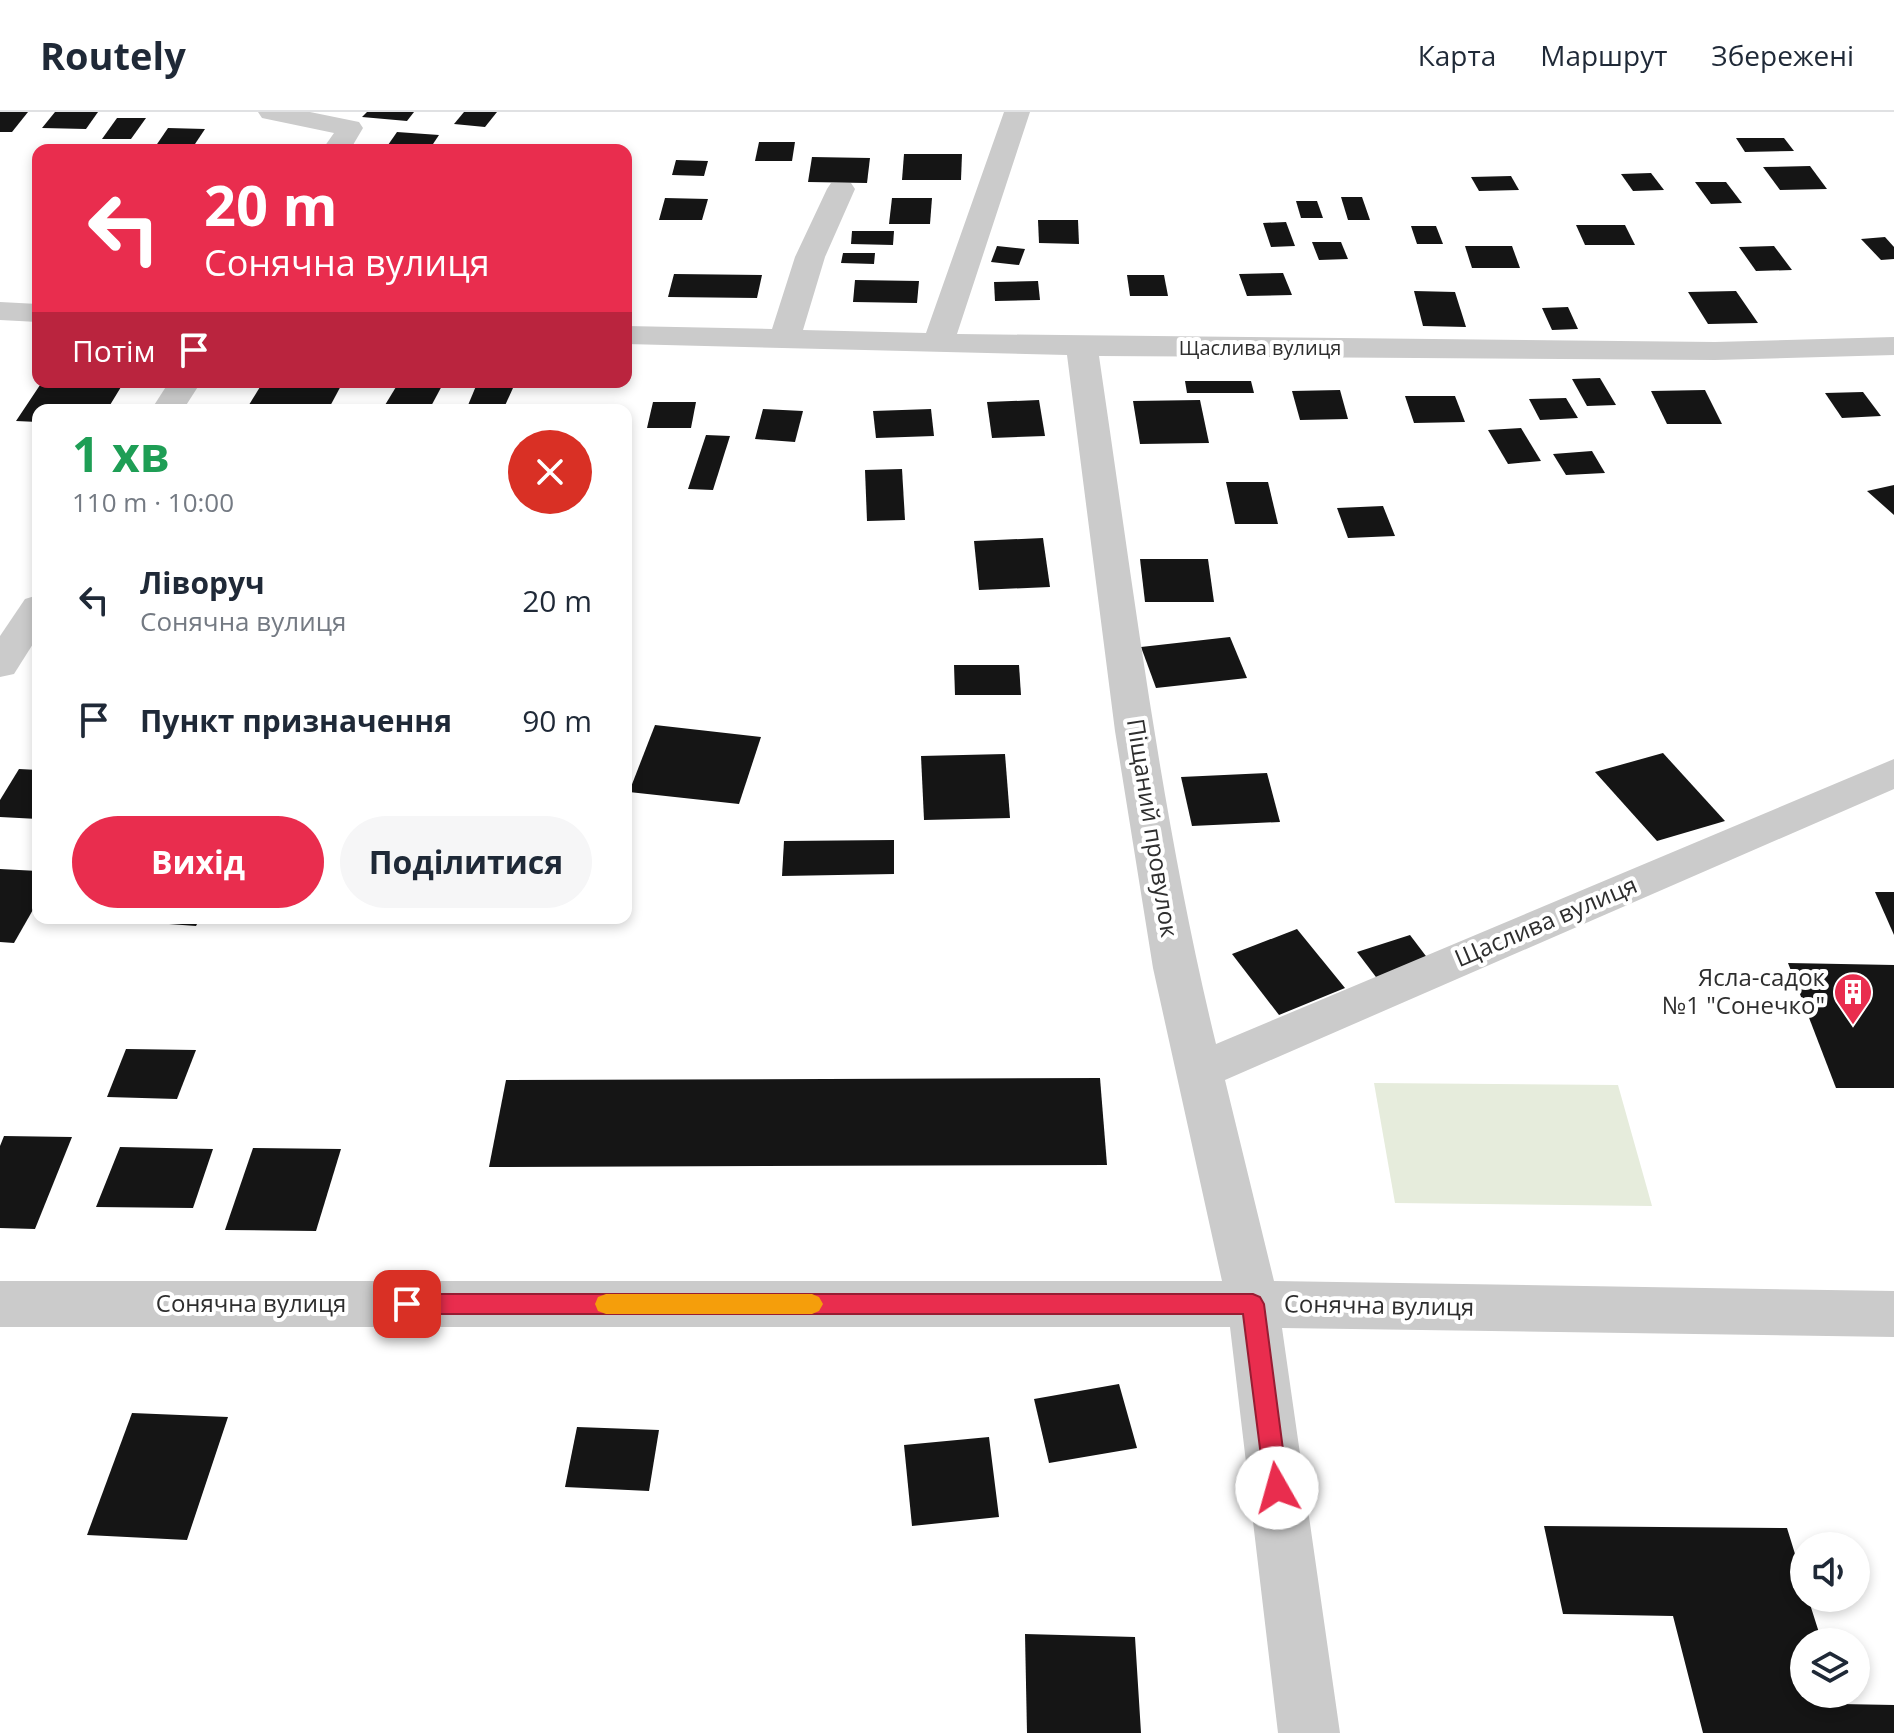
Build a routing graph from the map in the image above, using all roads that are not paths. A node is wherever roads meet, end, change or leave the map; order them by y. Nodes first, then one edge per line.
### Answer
1 (271, 112) edge
2 (1017, 112) edge
3 (343, 139) edge
4 (841, 189) dead end
5 (0, 311) edge
6 (32, 313) edge
7 (632, 335) edge
8 (784, 341) junction
9 (939, 341) junction
10 (1082, 346) junction
11 (1894, 346) edge
12 (32, 616) edge
13 (0, 665) edge
14 (1894, 773) edge
15 (1199, 1071) junction
16 (0, 1304) edge
17 (1253, 1304) junction
18 (1894, 1314) edge
19 (1309, 1733) edge

1 - 3 street
2 - 9 street
4 - 8 street
5 - 6 street
7 - 8 street, Щаслива вулиця
8 - 9 street, Щаслива вулиця
9 - 10 street, Щаслива вулиця
10 - 11 street, Щаслива вулиця
10 - 15 street, Піщаний провулок
12 - 13 street
14 - 15 street, Щаслива вулиця
15 - 17 street, Піщаний провулок
16 - 17 street, Сонячна вулиця
17 - 18 street, Сонячна вулиця
17 - 19 street, Піщаний провулок

